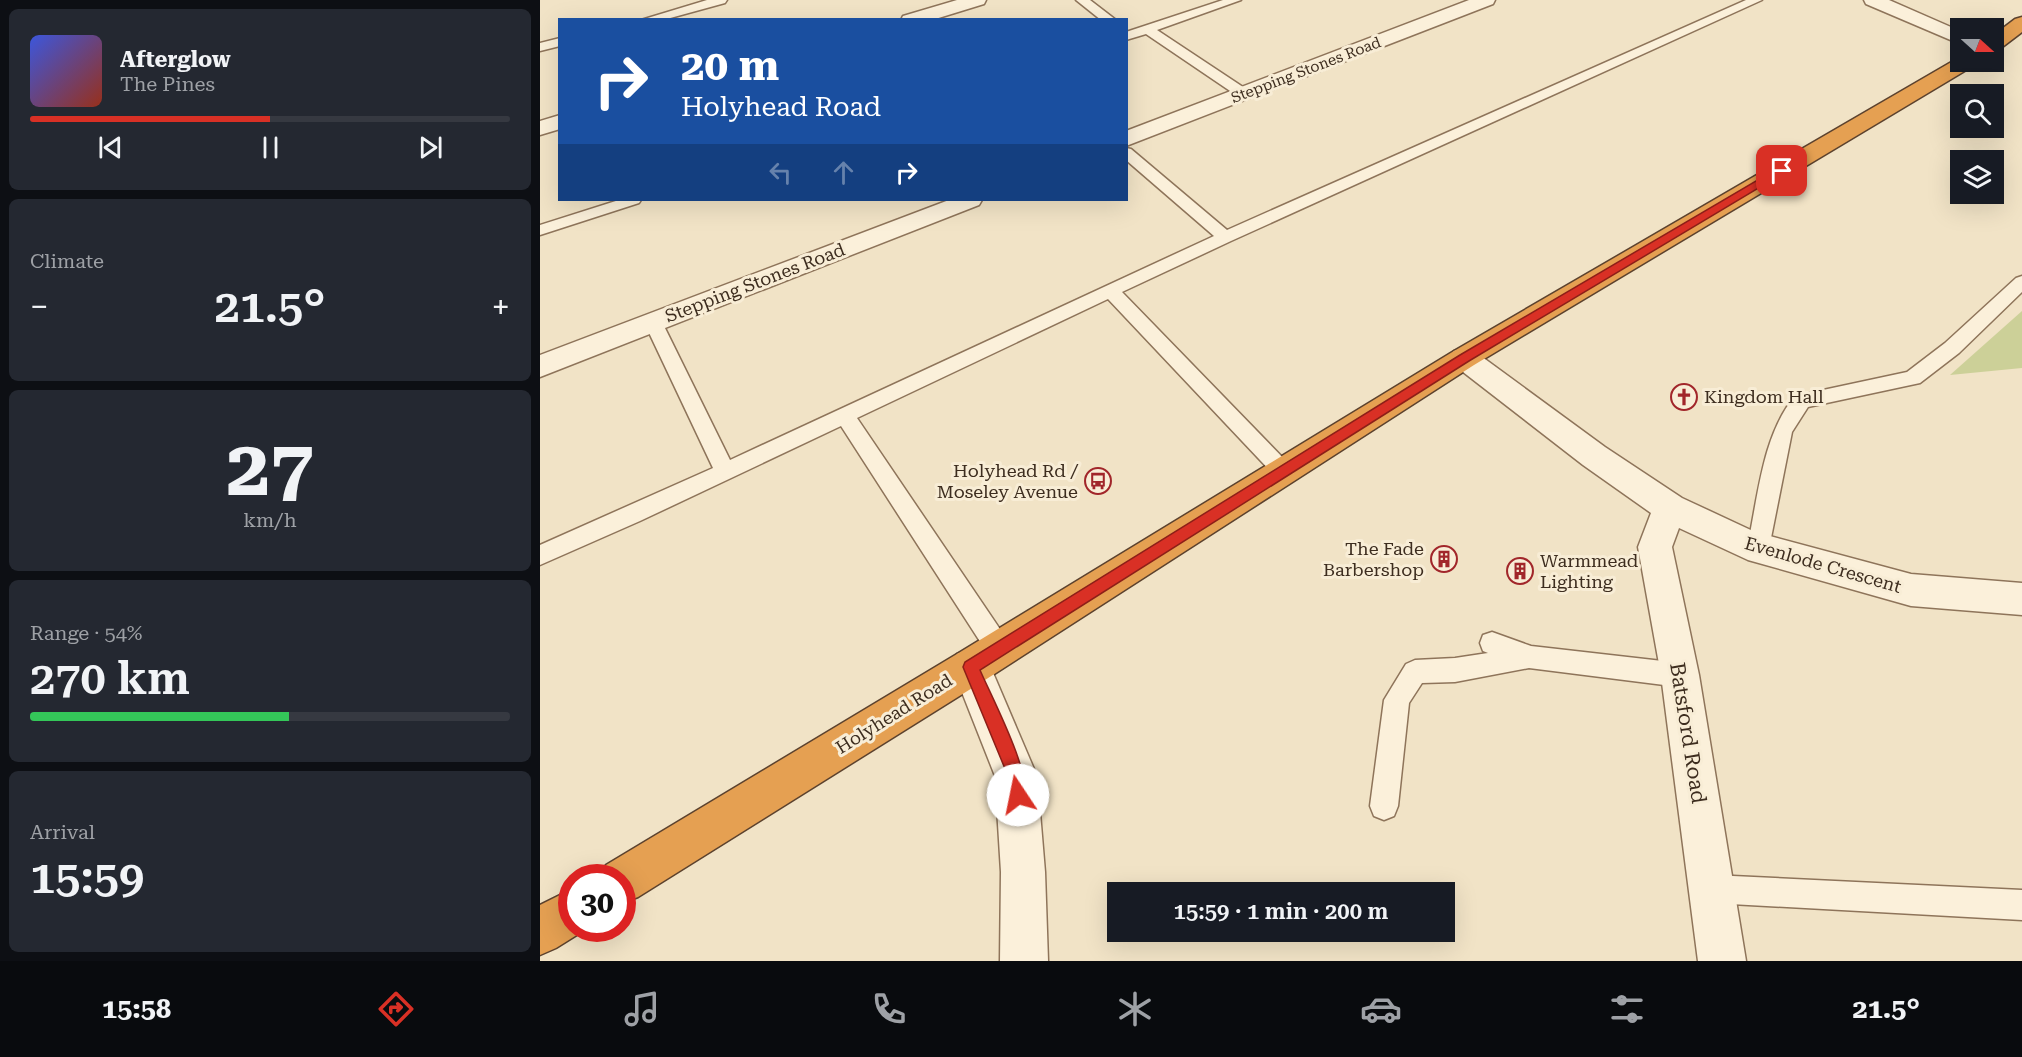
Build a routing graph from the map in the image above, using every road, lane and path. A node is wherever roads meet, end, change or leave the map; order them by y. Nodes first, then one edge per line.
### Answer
1 (721, 0) edge
2 (977, 0) edge
3 (1082, 0) edge
4 (1235, 0) edge
5 (1486, 0) edge
6 (1756, 0) edge
7 (1873, 0) edge
8 (654, 18) edge
9 (917, 18) edge
10 (1107, 18) edge
11 (2022, 23) edge
12 (1148, 29) junction
13 (1128, 34) edge
14 (1950, 34) edge
15 (2004, 36) edge
16 (558, 42) edge
17 (540, 47) edge
18 (1950, 71) edge
19 (1244, 94) junction
20 (558, 123) edge
21 (540, 128) edge
22 (1128, 138) edge
23 (1128, 154) edge
24 (630, 201) edge
25 (967, 201) edge
26 (540, 230) edge
27 (1225, 237) junction
28 (2022, 282) edge
29 (1110, 291) junction
30 (653, 322) junction
31 (1464, 358) junction
32 (540, 366) edge
33 (844, 415) junction
34 (725, 471) junction
35 (1284, 471) junction
36 (1670, 508) junction
37 (1758, 548) junction
38 (540, 555) edge
39 (2022, 599) edge
40 (1492, 643) dead end
41 (1529, 657) junction
42 (985, 658) junction
43 (1680, 675) junction
44 (1384, 806) dead end
45 (636, 872) edge
46 (1712, 889) junction
47 (2022, 905) edge
48 (558, 921) edge
49 (540, 932) edge
50 (1024, 961) edge
51 (1722, 961) edge

1 - 8 lane
2 - 9 street
3 - 10 lane
4 - 12 lane
5 - 19 street, Stepping Stones Road
6 - 27 lane
7 - 14 street
11 - 15 highway
12 - 13 lane
12 - 19 lane
16 - 17 lane
18 - 31 highway, Holyhead Road
19 - 22 street, Stepping Stones Road
20 - 21 street
23 - 27 lane
24 - 26 lane
25 - 30 street, Stepping Stones Road
27 - 29 lane
28 - 37 lane
29 - 33 lane
29 - 35 lane
30 - 32 street, Stepping Stones Road
30 - 34 lane
31 - 35 highway, Holyhead Road
31 - 36 street, Evenlode Crescent
33 - 34 lane
33 - 42 lane
34 - 38 lane
35 - 42 highway, Holyhead Road
36 - 37 street, Evenlode Crescent
36 - 43 street, Batsford Road
37 - 39 street, Evenlode Crescent
40 - 41 lane
41 - 43 lane
41 - 44 lane
42 - 45 highway, Holyhead Road
42 - 50 street
43 - 46 street, Batsford Road
46 - 47 lane
46 - 51 street, Batsford Road
48 - 49 highway

